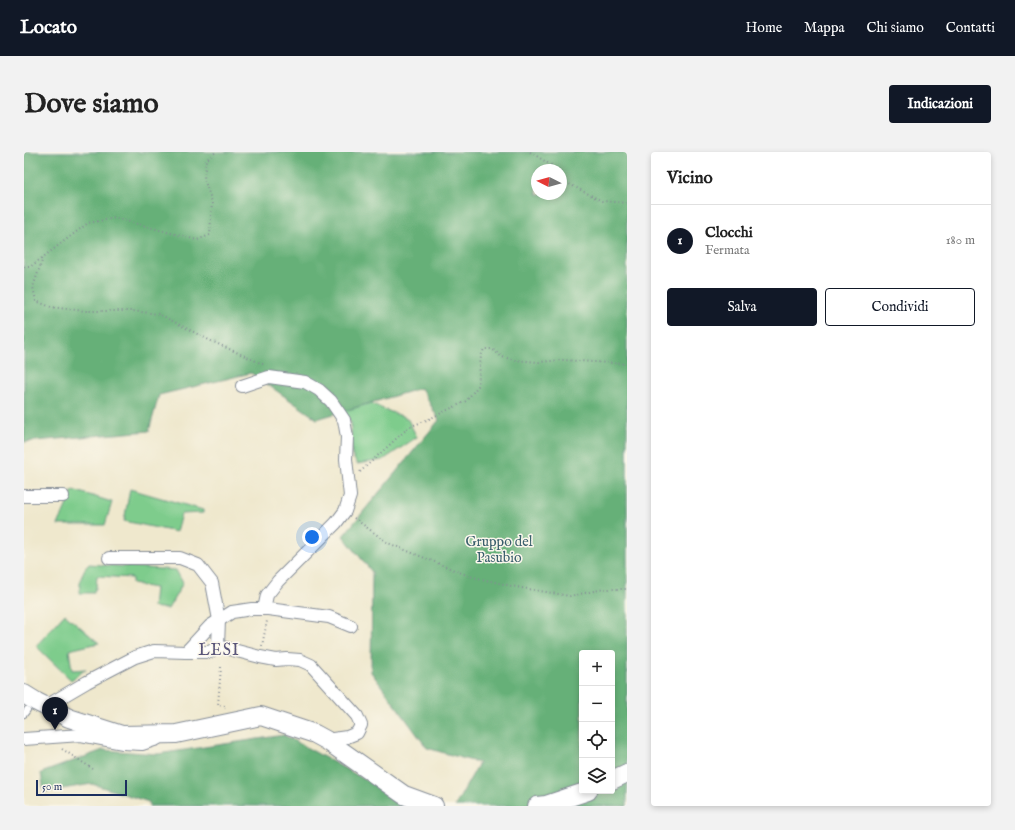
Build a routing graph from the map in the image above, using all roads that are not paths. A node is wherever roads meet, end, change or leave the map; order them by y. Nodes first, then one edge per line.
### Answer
1 (242, 386) dead end
2 (24, 496) edge
3 (63, 496) dead end
4 (108, 558) dead end
5 (264, 609) junction
6 (219, 620) junction
7 (351, 626) dead end
8 (218, 646) junction
9 (186, 652) junction
10 (25, 706) edge
11 (46, 706) junction
12 (176, 734) junction
13 (24, 739) edge
14 (326, 740) junction
15 (627, 773) edge
16 (615, 779) edge
17 (579, 794) edge
18 (434, 806) edge
19 (537, 806) edge

1 - 5 street
2 - 3 street
4 - 6 street
5 - 6 street
5 - 7 street
6 - 8 street
6 - 9 street
8 - 9 street
8 - 14 street
9 - 11 street
10 - 11 street
11 - 12 street
12 - 13 street
12 - 14 street
14 - 18 street
15 - 16 street
17 - 19 street

